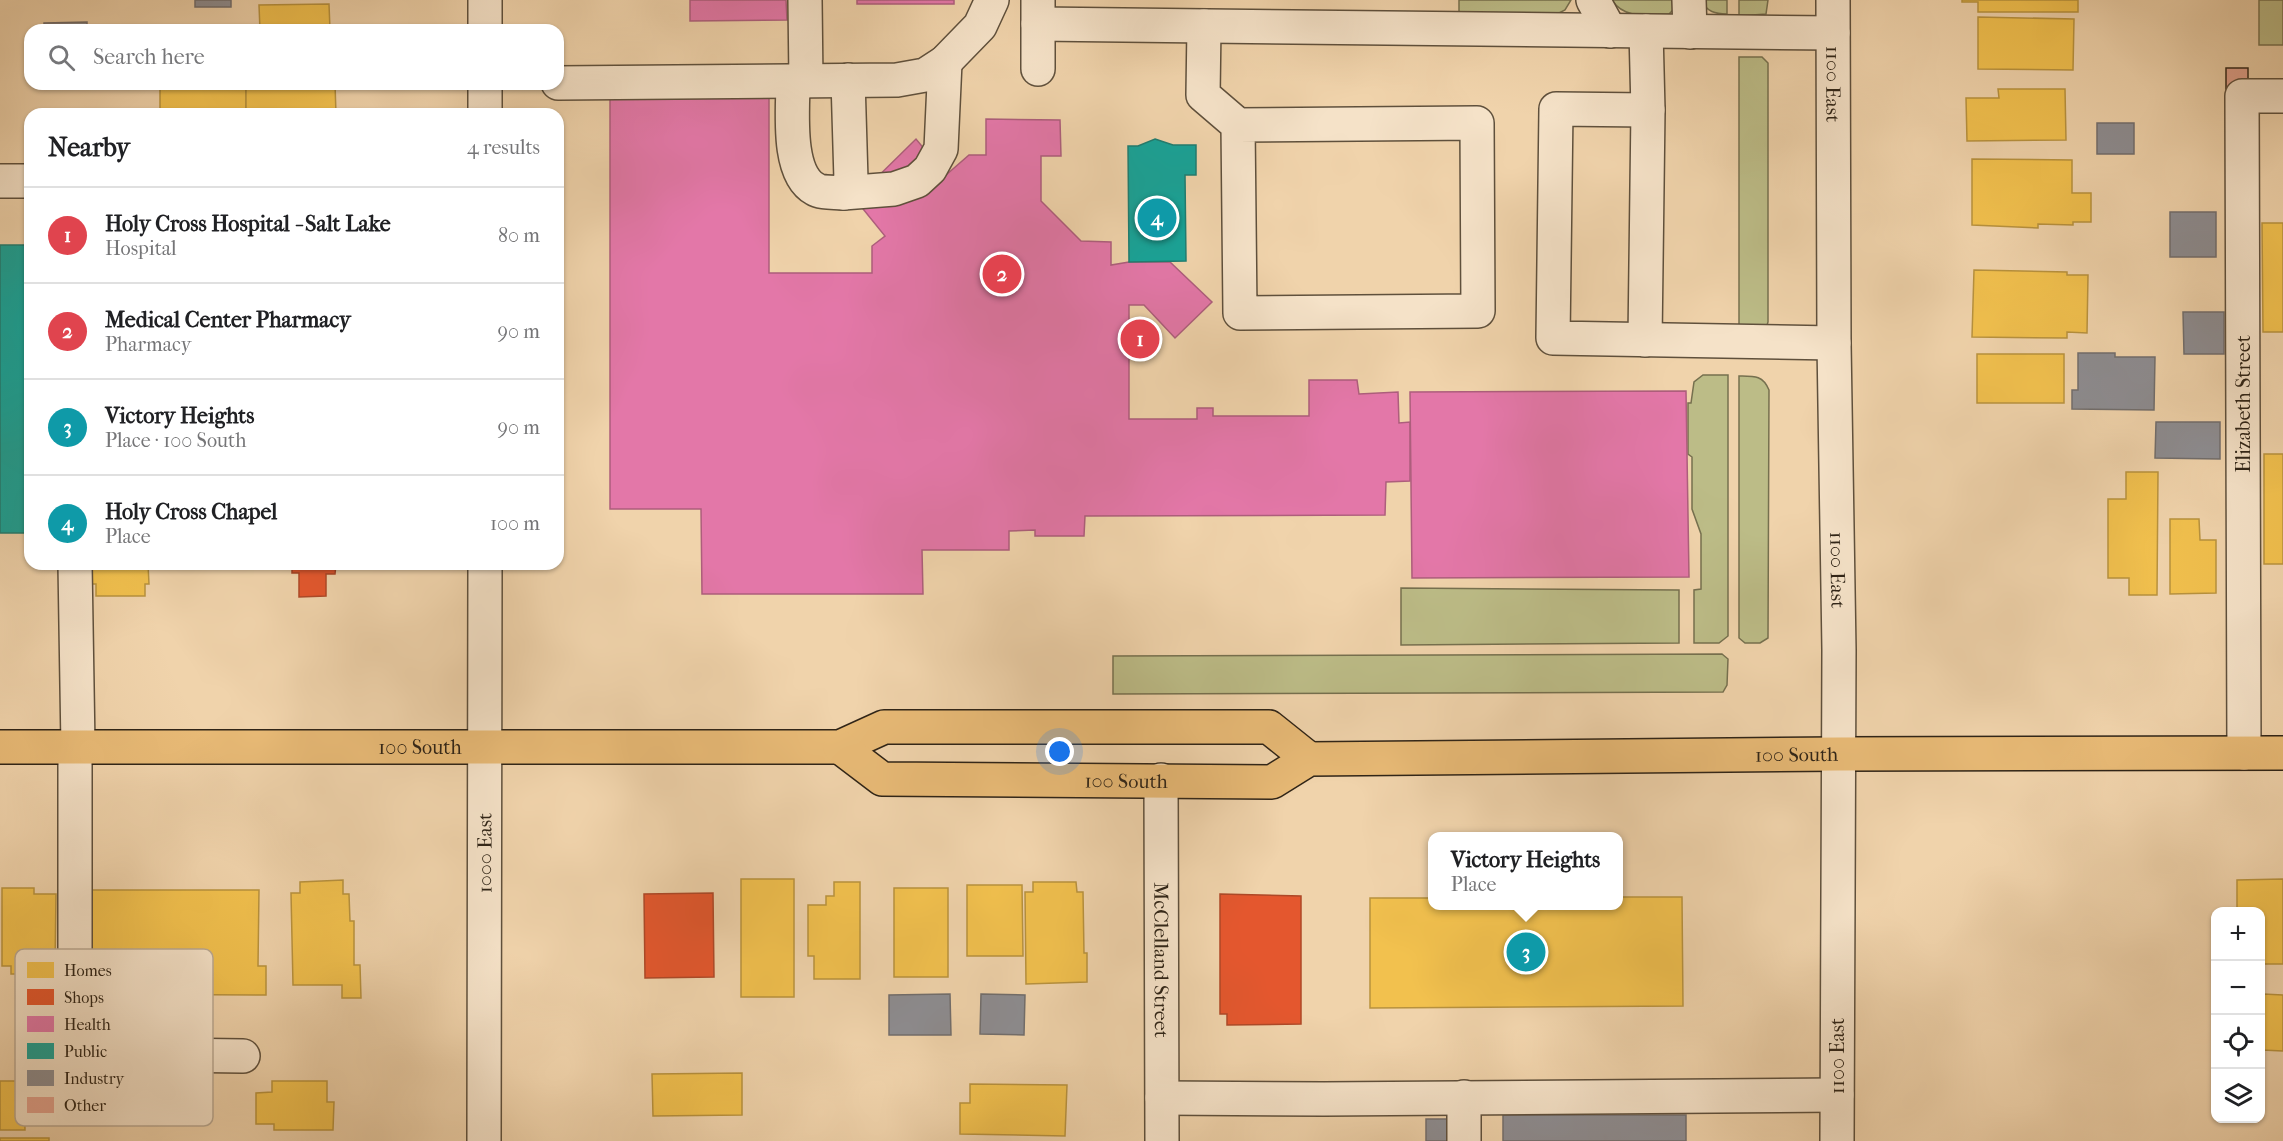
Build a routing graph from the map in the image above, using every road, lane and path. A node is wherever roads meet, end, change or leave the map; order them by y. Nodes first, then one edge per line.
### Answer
1 (485, 0) edge
2 (805, 0) edge
3 (992, 0) edge
4 (1593, 0) edge
5 (1689, 0) edge
6 (1833, 0) edge
7 (1038, 12) edge
8 (485, 24) edge
9 (1204, 26) junction
10 (1610, 31) junction
11 (1646, 31) junction
12 (1690, 32) junction
13 (1833, 33) junction
14 (945, 62) junction
15 (1038, 69) dead end
16 (848, 80) junction
17 (799, 81) junction
18 (564, 83) edge
19 (485, 90) edge
20 (2283, 96) edge
21 (485, 108) edge
22 (1648, 110) junction
23 (1238, 125) junction
24 (0, 181) edge
25 (24, 181) edge
26 (843, 193) junction
27 (1645, 340) junction
28 (1834, 343) junction
29 (75, 570) edge
30 (485, 570) edge
31 (0, 747) edge
32 (76, 747) junction
33 (485, 747) junction
34 (840, 747) junction
35 (2244, 753) junction
36 (2283, 753) edge
37 (1838, 754) junction
38 (1309, 759) junction
39 (1161, 780) junction
40 (75, 949) edge
41 (213, 1056) edge
42 (243, 1056) dead end
43 (1837, 1095) junction
44 (1464, 1097) junction
45 (1162, 1098) junction
46 (484, 1141) edge
47 (1162, 1141) edge
48 (1464, 1141) edge
49 (1836, 1141) edge

1 - 8 street
2 - 17 street
3 - 14 street
4 - 10 street
5 - 12 street
6 - 13 street, 1100 East
7 - 9 street
7 - 15 street
9 - 10 street
9 - 23 street
10 - 11 street
11 - 12 street
11 - 22 street
12 - 13 street
13 - 28 street, 1100 East
14 - 16 street
14 - 26 street
16 - 17 street
16 - 26 street
17 - 18 street
17 - 26 street
19 - 21 street
20 - 35 street, Elizabeth Street
22 - 27 street
22 - 27 street
23 - 23 street
24 - 25 street
27 - 28 street
28 - 37 street, 1100 East
29 - 32 street
30 - 33 street, 1000 East
31 - 32 main road, 100 South
32 - 33 main road, 100 South
32 - 40 street
33 - 34 main road, 100 South
33 - 46 street, 1000 East
34 - 38 main road, 100 South
34 - 39 main road, 100 South
35 - 36 main road, 100 South
35 - 37 main road, 100 South
37 - 38 main road, 100 South
37 - 43 street, 1100 East
38 - 39 main road, 100 South
39 - 45 street, McClelland Street
41 - 42 street
43 - 44 street
43 - 49 street, 1100 East
44 - 45 street
44 - 48 street
45 - 47 street, McClelland Street

